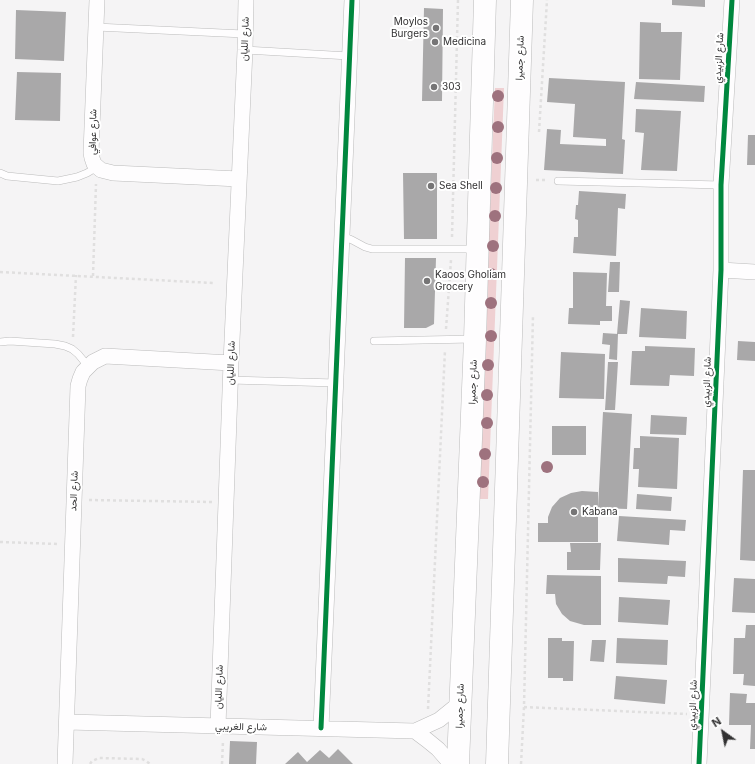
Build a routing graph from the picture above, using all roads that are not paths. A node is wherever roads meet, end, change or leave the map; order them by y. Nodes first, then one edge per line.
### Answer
1 (97, 0) edge
2 (246, 0) edge
3 (352, 0) edge
4 (485, 0) edge
5 (522, 0) edge
6 (732, 0) edge
7 (96, 27) junction
8 (244, 34) junction
9 (245, 50) junction
10 (349, 56) junction
11 (97, 167) junction
12 (0, 173) edge
13 (239, 179) junction
14 (558, 180) dead end
15 (721, 185) junction
16 (342, 236) junction
17 (478, 249) junction
18 (720, 270) junction
19 (755, 272) edge
20 (475, 339) junction
21 (374, 341) dead end
22 (0, 342) edge
23 (231, 363) junction
24 (87, 367) junction
25 (230, 380) junction
26 (336, 383) junction
27 (460, 703) junction
28 (67, 722) junction
29 (221, 726) junction
30 (321, 728) junction
31 (421, 728) junction
32 (65, 764) edge
33 (451, 764) edge
34 (458, 764) edge
35 (497, 764) edge
36 (699, 764) edge

1 - 7 street, شارع عوافي
2 - 8 street, شارع الليان
3 - 10 street
4 - 17 main road, شارع جميرا
5 - 35 main road, شارع جميرا
6 - 15 street, شارع الزبيدي
7 - 8 lane
7 - 11 street, شارع عوافي
8 - 9 street, شارع الليان
9 - 10 lane
9 - 13 street, شارع الليان
10 - 16 street
11 - 12 lane
11 - 13 street, شارع عوافي
13 - 23 street, شارع الليان
14 - 15 lane
15 - 18 street, شارع الزبيدي
16 - 17 lane
16 - 26 street
17 - 20 main road, شارع جميرا
18 - 19 street
18 - 36 street, شارع الزبيدي
20 - 21 lane
20 - 27 main road, شارع جميرا
22 - 24 lane
23 - 24 street
23 - 25 street, شارع الليان
24 - 28 street, شارع الحد
25 - 26 lane
25 - 29 street, شارع الليان
26 - 30 street
27 - 31 street
27 - 34 main road, شارع جميرا
28 - 29 street, شارع الغريبي
28 - 32 street, شارع الحد
29 - 30 street, شارع الغريبي
30 - 31 street, شارع الغريبي
31 - 33 street

